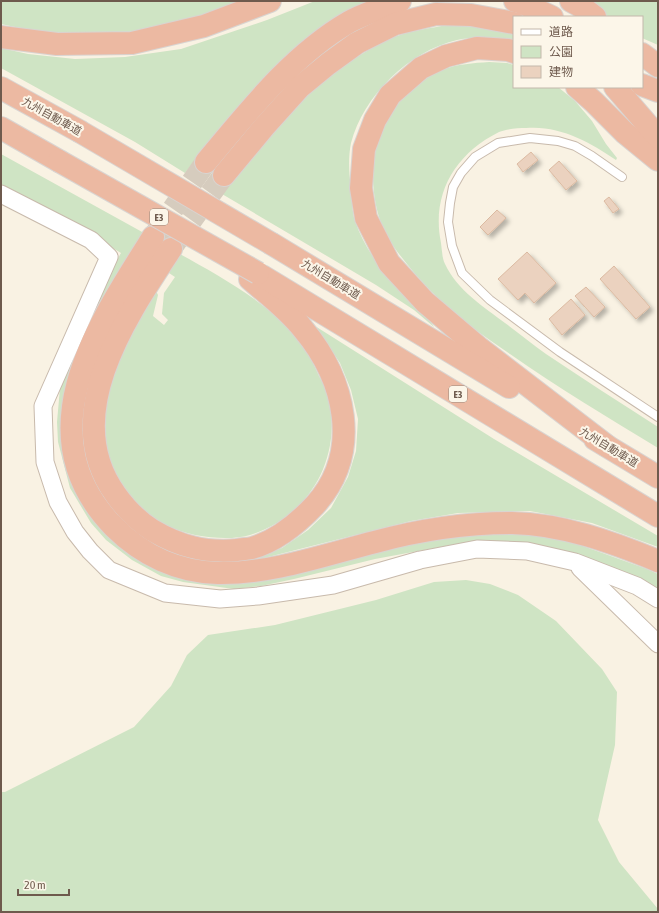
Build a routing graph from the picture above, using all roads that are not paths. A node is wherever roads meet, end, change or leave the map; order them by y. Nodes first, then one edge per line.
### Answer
1 (270, 1) edge
2 (400, 1) edge
3 (515, 1) edge
4 (571, 1) edge
5 (550, 16) edge
6 (594, 16) edge
7 (513, 23) edge
8 (1, 37) edge
9 (513, 52) edge
10 (643, 55) edge
11 (658, 66) edge
12 (643, 85) edge
13 (1, 88) edge
14 (578, 88) edge
15 (616, 88) edge
16 (658, 91) edge
17 (1, 128) edge
18 (658, 137) edge
19 (658, 160) edge
20 (206, 162) tunnel mouth
21 (224, 175) tunnel mouth
22 (622, 177) dead end
23 (1, 194) edge
24 (254, 276) junction
25 (658, 417) edge
26 (607, 446) junction
27 (658, 477) edge
28 (658, 516) edge
29 (658, 561) edge
30 (574, 562) junction
31 (658, 599) edge
32 (658, 644) edge

1 - 8 highway
2 - 20 highway
3 - 5 highway
4 - 6 highway
7 - 21 highway
9 - 26 highway
10 - 11 highway
12 - 16 highway
13 - 26 highway, 九州自動車道, bridge
14 - 19 highway
15 - 18 highway
17 - 24 highway, E3, bridge
22 - 25 lane
23 - 30 street
24 - 28 highway, E3
24 - 29 highway
26 - 27 highway, 九州自動車道
30 - 31 street
30 - 32 street

